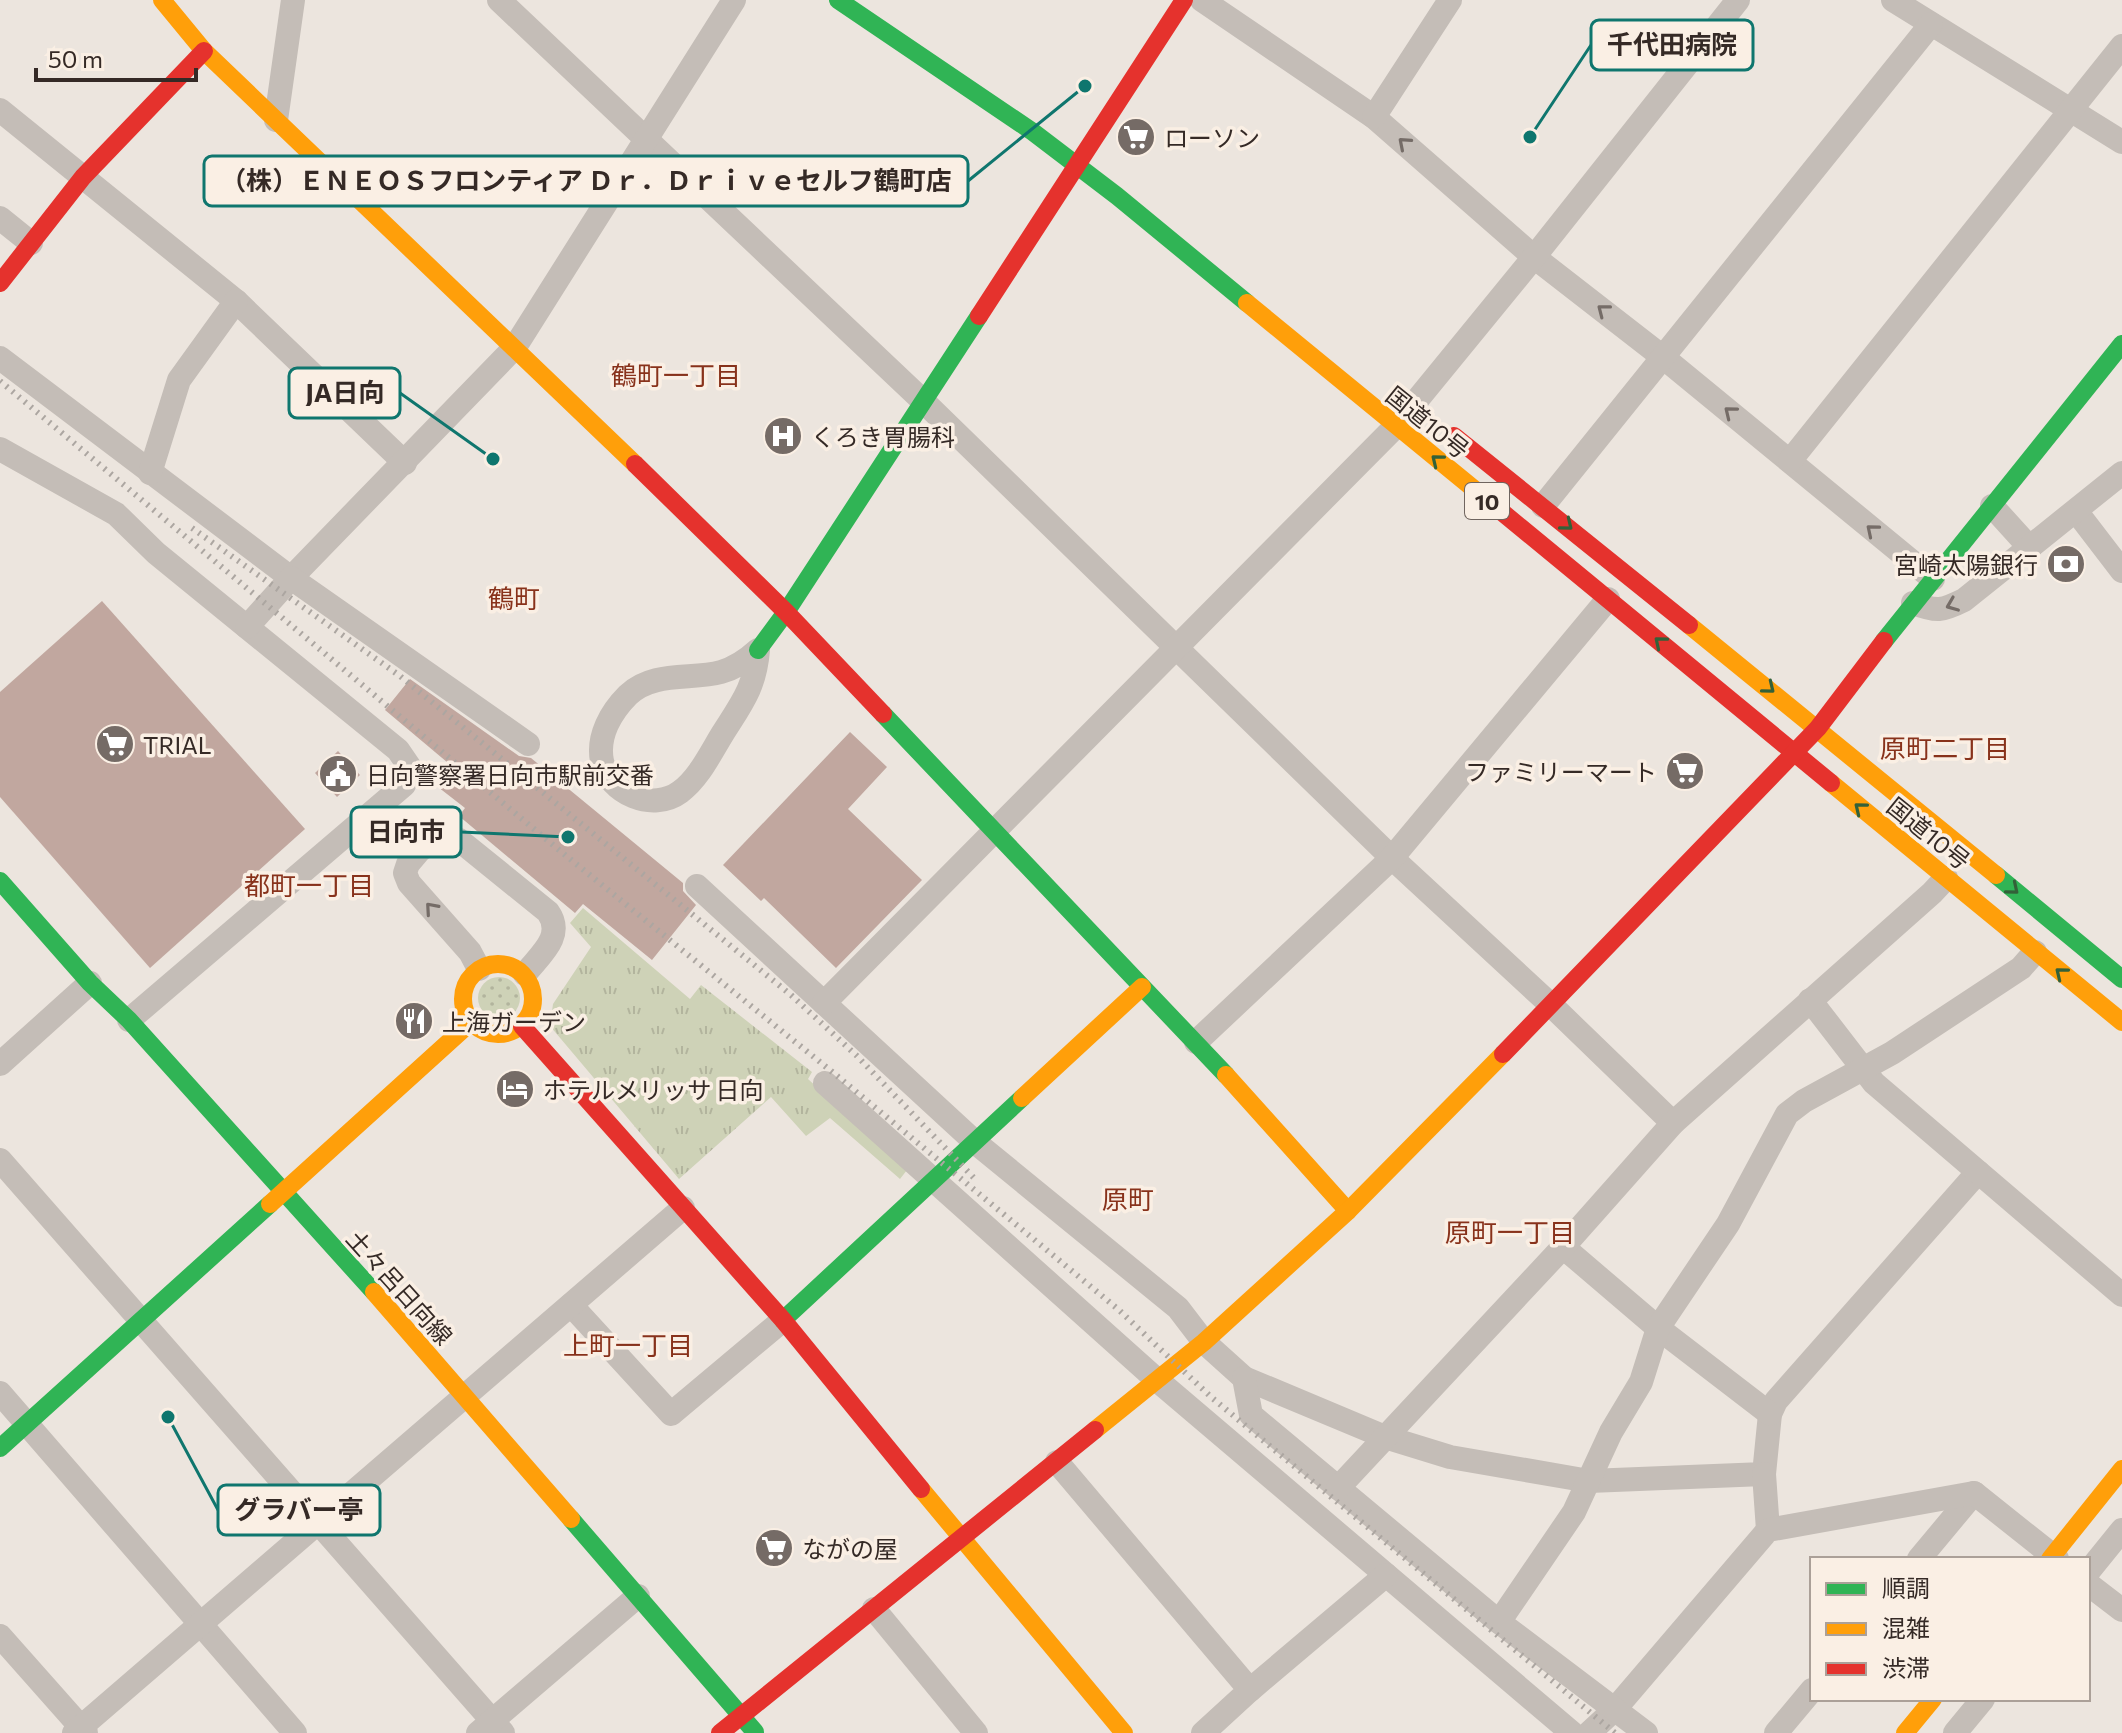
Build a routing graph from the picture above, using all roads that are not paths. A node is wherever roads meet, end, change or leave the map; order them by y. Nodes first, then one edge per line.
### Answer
1 (162, 0) edge
2 (293, 0) edge
3 (499, 0) edge
4 (734, 0) edge
5 (838, 0) edge
6 (1184, 0) edge
7 (1202, 0) edge
8 (1450, 0) edge
9 (1738, 0) edge
10 (1893, 0) edge
11 (1931, 24) junction
12 (2122, 46) edge
13 (204, 51) junction
14 (0, 110) edge
15 (2070, 111) junction
16 (1374, 117) junction
17 (276, 120) junction
18 (646, 141) junction
19 (2122, 142) edge
20 (1077, 164) junction
21 (83, 177) junction
22 (0, 218) edge
23 (31, 243) junction
24 (1534, 257) junction
25 (0, 283) edge
26 (236, 301) junction
27 (2122, 344) edge
28 (515, 347) junction
29 (0, 358) edge
30 (1664, 358) junction
31 (923, 401) junction
32 (1420, 409) junction
33 (1395, 427) junction
34 (0, 449) edge
35 (1790, 461) junction
36 (405, 463) junction
37 (150, 473) junction
38 (2122, 473) edge
39 (1543, 506) junction
40 (1992, 506) junction
41 (2076, 511) junction
42 (2030, 548) junction
43 (2122, 571) edge
44 (291, 578) junction
45 (1933, 579) junction
46 (1608, 599) junction
47 (1913, 603) junction
48 (786, 612) junction
49 (247, 627) junction
50 (1175, 648) junction
51 (758, 650) junction
52 (1818, 728) junction
53 (528, 744) dead end
54 (1794, 753) junction
55 (995, 834) junction
56 (1392, 858) junction
57 (1946, 878) junction
58 (0, 881) edge
59 (697, 886) dead end
60 (2035, 952) junction
61 (2116, 964) edge
62 (479, 969) junction
63 (525, 974) junction
64 (90, 983) junction
65 (1142, 987) junction
66 (1810, 1000) junction
67 (824, 1003) junction
68 (1551, 1005) junction
69 (129, 1020) junction
70 (471, 1022) junction
71 (2122, 1022) edge
72 (522, 1026) junction
73 (1196, 1042) junction
74 (0, 1064) edge
75 (1863, 1068) junction
76 (825, 1083) dead end
77 (1673, 1123) junction
78 (976, 1143) junction
79 (0, 1160) edge
80 (1978, 1172) junction
81 (934, 1181) junction
82 (282, 1193) junction
83 (683, 1208) junction
84 (1348, 1211) junction
85 (1563, 1247) junction
86 (2122, 1295) edge
87 (571, 1305) junction
88 (783, 1320) junction
89 (141, 1321) junction
90 (1658, 1328) junction
91 (1204, 1342) junction
92 (1244, 1378) junction
93 (1157, 1380) junction
94 (0, 1393) edge
95 (466, 1397) junction
96 (1770, 1414) junction
97 (28, 1423) junction
98 (1385, 1437) junction
99 (0, 1448) edge
100 (1057, 1462) junction
101 (2122, 1469) edge
102 (1764, 1474) junction
103 (1589, 1481) junction
104 (1338, 1488) junction
105 (1974, 1493) junction
106 (319, 1523) junction
107 (1768, 1530) junction
108 (2122, 1530) edge
109 (961, 1539) junction
110 (1921, 1557) edge
111 (2052, 1557) edge
112 (2054, 1557) edge
113 (2090, 1570) edge
114 (1386, 1575) junction
115 (2090, 1586) edge
116 (638, 1596) junction
117 (874, 1609) junction
118 (2122, 1610) edge
119 (1499, 1622) junction
120 (201, 1624) junction
121 (0, 1636) edge
122 (1250, 1690) junction
123 (1810, 1692) edge
124 (1931, 1701) edge
125 (1981, 1701) edge
126 (1615, 1709) junction
127 (741, 1715) junction
128 (491, 1729) edge
129 (80, 1731) edge
130 (295, 1733) edge
131 (720, 1733) edge
132 (756, 1733) edge
133 (976, 1733) edge
134 (1124, 1733) edge
135 (1203, 1733) edge
136 (1572, 1733) edge
137 (1589, 1733) edge
138 (1646, 1733) edge
139 (1776, 1733) edge
140 (1905, 1733) edge
141 (1955, 1733) edge

1 - 13 main road
2 - 17 street
3 - 18 street
4 - 18 street
5 - 20 main road, 国道10号 / 10
6 - 20 main road
7 - 16 street
8 - 16 street
9 - 24 street
10 - 11 street
11 - 15 street
11 - 30 street
12 - 15 street
13 - 17 main road
13 - 21 main road
14 - 21 street
15 - 19 street
15 - 35 street
24 -> 16 street
17 - 28 main road
18 - 28 street
18 - 31 street
20 - 31 main road
20 - 33 main road, 国道10号 / 10
21 - 23 main road
21 - 26 street
22 - 23 street
23 - 25 main road
30 -> 24 street
24 - 32 street
26 - 36 street
26 - 37 street
27 - 40 main road
28 - 36 street
28 - 48 main road
29 - 37 street
35 -> 30 street
30 - 39 street
31 - 48 main road
31 - 50 street
32 - 33 street
32 - 39 main road, 国道10号 / 10
46 -> 33 main road, 国道10号 / 10
33 - 50 street
34 - 49 street
45 -> 35 street
36 - 44 street
37 - 44 street
38 - 41 street
39 -> 52 main road, 国道10号 / 10
40 - 42 street
40 - 45 main road
41 - 42 street
41 - 43 street
42 -> 47 street
44 - 49 street
44 - 53 street
45 - 47 main road
54 -> 46 main road, 国道10号 / 10
46 - 56 street
47 - 52 main road
48 - 51 main road
48 - 55 main road
49 - 69 street
50 - 55 street
50 - 56 street
51 - 51 street
52 - 54 main road
52 -> 61 main road, 国道10号 / 10
57 -> 54 main road, 国道10号 / 10
54 - 68 main road
55 - 65 main road
55 - 67 street
56 - 68 street
56 - 73 street
57 - 60 main road, 国道10号 / 10
57 - 66 street
58 - 64 main road, 土々呂日向線
59 - 67 street
71 -> 60 main road, 国道10号 / 10
60 - 75 street
62 - 63 main road
62 -> 63 street
62 - 70 main road
63 - 72 main road
64 - 69 main road, 土々呂日向線
64 - 74 street
65 - 73 main road
65 - 78 main road
66 - 75 street
66 - 77 street
67 - 78 street
68 - 77 street
68 - 84 main road
69 - 82 main road, 土々呂日向線
70 - 72 main road
70 - 82 main road
72 - 83 main road
73 - 84 main road
75 - 80 street
75 - 90 street
76 - 81 street
77 - 85 street
78 - 81 main road
78 - 91 street
79 - 89 street
80 - 86 street
80 - 96 street
81 - 88 main road
81 - 93 street
82 - 89 main road
82 - 95 main road, 土々呂日向線
83 - 87 street
83 - 88 main road
84 - 91 main road
85 - 90 street
85 - 98 street
87 - 88 street
87 - 95 street
88 - 109 main road
89 - 97 main road
89 - 106 street
90 - 96 street
90 - 103 street
91 - 92 street
91 - 93 main road
92 - 98 street
92 - 104 street
93 - 100 main road
93 - 114 street
94 - 97 street
95 - 106 street
95 - 116 main road, 土々呂日向線
96 - 102 street
97 - 99 main road
97 - 120 street
98 - 103 street
98 - 104 street
100 - 109 main road
100 - 122 street
101 - 112 main road
102 - 103 street
102 - 107 street
103 - 119 street
104 - 119 street
105 - 107 street
105 - 110 street
105 - 111 street
106 - 120 street
106 - 128 street
107 - 126 street
108 - 113 street
109 - 117 main road
109 - 134 main road
114 - 122 street
114 - 136 street
115 - 118 street
116 - 127 main road, 土々呂日向線
116 - 128 street
117 - 127 main road
117 - 133 street
119 - 126 street
120 - 129 street
120 - 130 street
121 - 129 street
122 - 135 street
123 - 139 street
124 - 140 main road
125 - 141 street
126 - 137 street
126 - 138 street
127 - 131 main road
127 - 132 main road, 土々呂日向線

